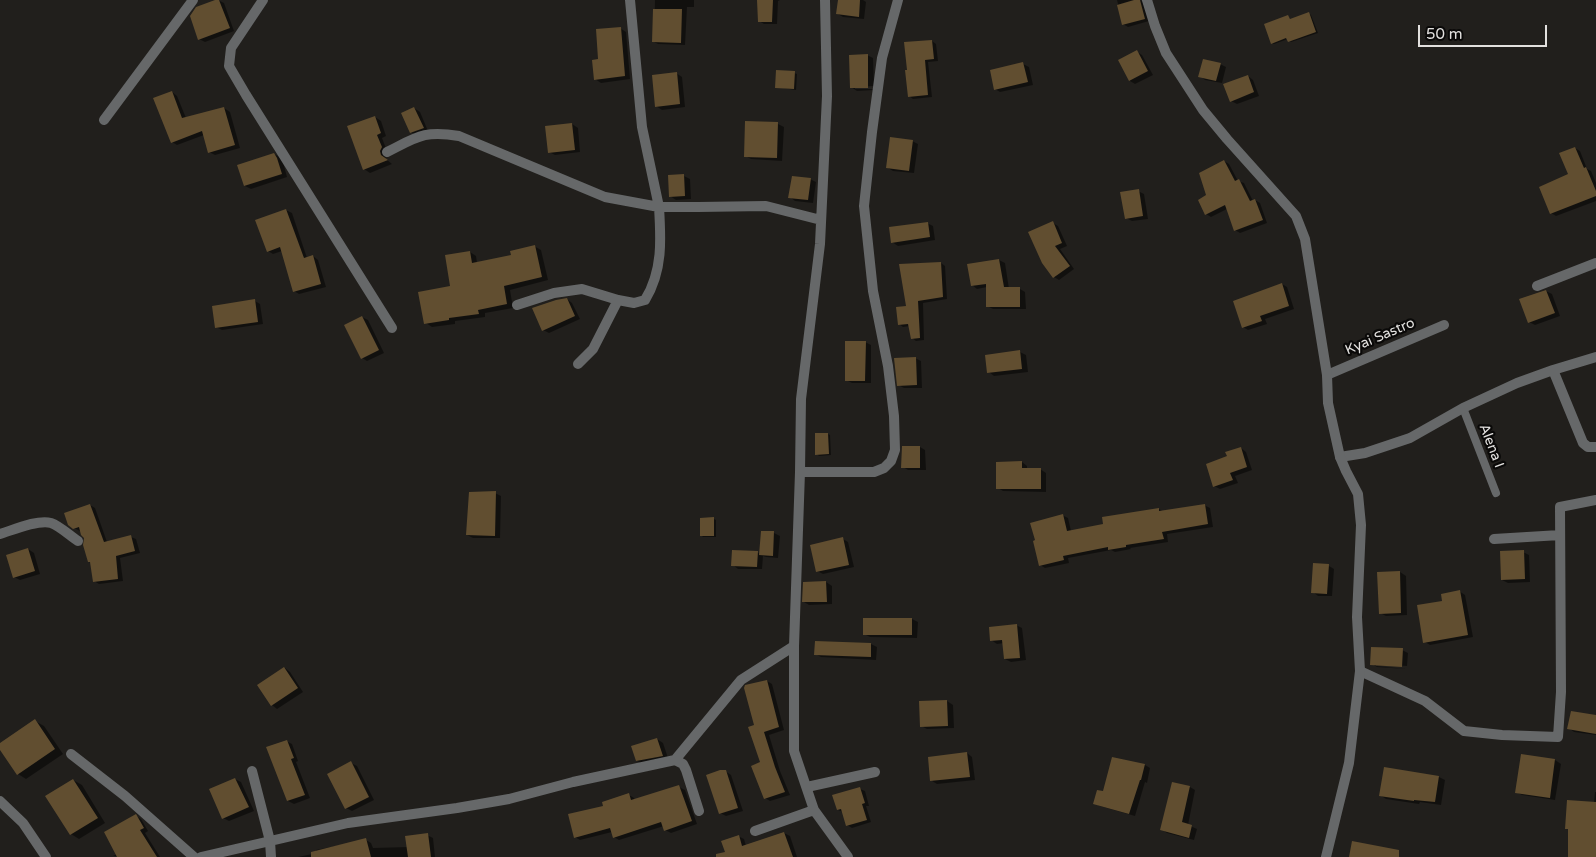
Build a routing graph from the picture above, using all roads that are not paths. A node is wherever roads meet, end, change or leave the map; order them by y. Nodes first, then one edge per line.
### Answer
1 (193, 0) edge
2 (263, 0) edge
3 (630, 0) edge
4 (825, 0) edge
5 (898, 0) edge
6 (1147, 0) edge
7 (104, 120) dead end
8 (387, 152) dead end
9 (660, 206) junction
10 (821, 220) junction
11 (1596, 263) edge
12 (1537, 286) dead end
13 (618, 300) junction
14 (517, 305) dead end
15 (1444, 325) dead end
16 (392, 328) dead end
17 (1596, 358) edge
18 (578, 364) dead end
19 (1554, 370) junction
20 (1327, 375) junction
21 (1463, 408) junction
22 (1595, 447) edge
23 (1340, 457) junction
24 (800, 472) junction
25 (1496, 492) dead end
26 (1596, 500) edge
27 (0, 534) edge
28 (1560, 536) junction
29 (1494, 539) dead end
30 (78, 541) dead end
31 (794, 646) junction
32 (1360, 671) junction
33 (71, 754) dead end
34 (675, 760) junction
35 (252, 770) dead end
36 (875, 772) dead end
37 (806, 788) junction
38 (0, 802) edge
39 (814, 810) junction
40 (699, 811) dead end
41 (755, 831) dead end
42 (270, 841) junction
43 (46, 857) edge
44 (194, 857) edge
45 (201, 857) edge
46 (271, 857) edge
47 (848, 857) edge
48 (1326, 857) edge

1 - 7 street
2 - 16 street
3 - 9 street
4 - 10 street
5 - 24 street
6 - 20 street
8 - 9 street
9 - 10 street
9 - 13 street
10 - 24 street
11 - 12 street
13 - 14 street
13 - 18 street
15 - 20 street, Kyai Sastro
17 - 19 street
19 - 21 street
19 - 22 street
20 - 23 street
21 - 23 street
21 - 25 lane, Alena I
23 - 32 street
24 - 31 street
26 - 28 street
27 - 30 street
28 - 29 street
28 - 32 street
31 - 34 street
31 - 37 street
32 - 48 street
33 - 44 street
34 - 40 street
34 - 42 street
35 - 42 street
36 - 37 street
37 - 39 street
38 - 43 street
39 - 41 street
39 - 47 street
42 - 45 street
42 - 46 street

